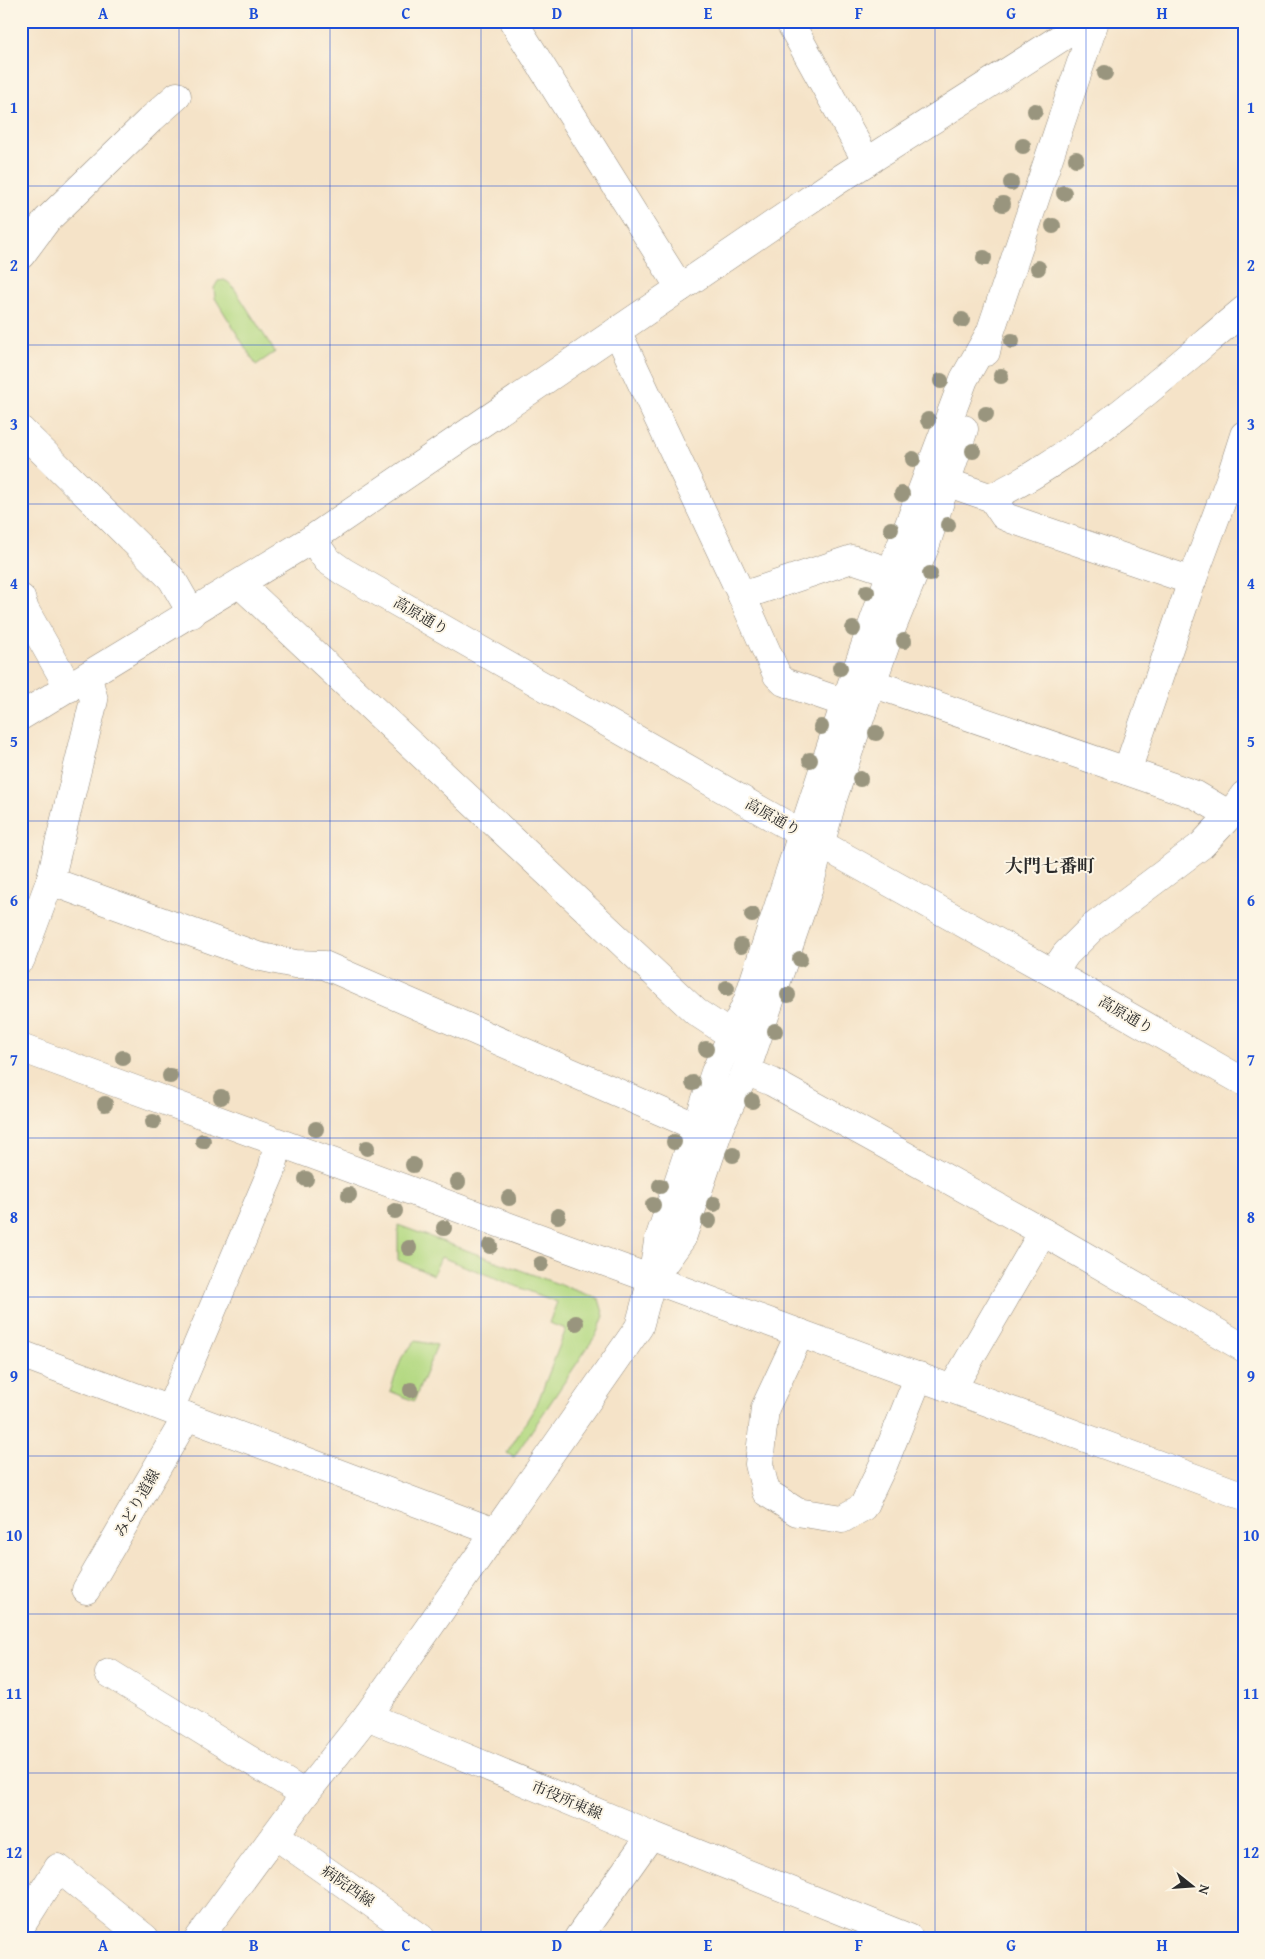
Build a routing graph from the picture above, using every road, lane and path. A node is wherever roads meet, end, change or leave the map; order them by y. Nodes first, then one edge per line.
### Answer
1 (513, 21) edge
2 (789, 21) edge
3 (1087, 21) edge
4 (1095, 21) edge
5 (177, 96) dead end
6 (867, 162) junction
7 (21, 255) edge
8 (680, 288) junction
9 (1244, 310) edge
10 (617, 330) junction
11 (990, 333) junction
12 (21, 430) edge
13 (1244, 436) edge
14 (1237, 481) edge
15 (946, 482) junction
16 (992, 498) junction
17 (312, 539) junction
18 (891, 572) junction
19 (1192, 581) junction
20 (240, 584) junction
21 (742, 596) junction
22 (21, 598) edge
23 (192, 614) junction
24 (78, 683) junction
25 (872, 683) junction
26 (845, 703) junction
27 (21, 716) edge
28 (1127, 771) junction
29 (1237, 805) edge
30 (812, 838) junction
31 (50, 881) junction
32 (21, 959) edge
33 (1053, 973) junction
34 (731, 1035) junction
35 (21, 1048) edge
36 (746, 1071) junction
37 (1244, 1082) edge
38 (697, 1127) junction
39 (278, 1143) junction
40 (1042, 1232) junction
41 (652, 1279) junction
42 (800, 1333) junction
43 (1244, 1348) edge
44 (21, 1354) edge
45 (918, 1376) junction
46 (952, 1389) junction
47 (179, 1412) junction
48 (1244, 1496) edge
49 (495, 1532) junction
50 (86, 1590) dead end
51 (109, 1673) dead end
52 (367, 1716) junction
53 (305, 1794) junction
54 (275, 1835) junction
55 (651, 1835) junction
56 (21, 1926) edge
57 (145, 1938) edge
58 (199, 1938) edge
59 (422, 1938) edge
60 (578, 1938) edge
61 (909, 1938) edge

1 - 8 street
2 - 6 street
3 - 6 street
4 - 11 street
5 - 7 street
6 - 8 street
8 - 10 street
9 - 16 street
10 - 17 street
10 - 21 street
11 - 15 street
11 - 18 street
12 - 23 street
13 - 14 street
14 - 19 street
15 - 16 street
15 - 25 street
16 - 19 street
17 - 20 street
17 - 30 street, 高原通り
18 - 21 street
18 - 26 street
19 - 28 street
20 - 23 street
20 - 34 street
21 - 26 street
22 - 24 street
23 - 24 street
24 - 27 street
24 - 31 street
25 - 28 street
25 - 30 street
26 - 30 street
28 - 29 street
29 - 33 street
30 - 33 street, 高原通り
30 - 34 street
30 - 36 street
31 - 32 street
31 - 38 street
33 - 37 street, 高原通り
34 - 38 street
35 - 39 street
36 - 40 street
36 - 41 street
38 - 41 street
39 - 41 street
39 - 47 street, みどり道線
40 - 43 street
40 - 46 street
41 - 42 street
41 - 49 street
42 - 45 street
42 - 45 street
44 - 47 street
45 - 46 street
46 - 48 street
47 - 49 street
47 - 50 street, みどり道線
49 - 52 street
51 - 53 street
52 - 53 street
52 - 55 street, 市役所東線
53 - 54 street
54 - 58 street
54 - 59 street, 病院西線
55 - 60 street
55 - 61 street, 市役所東線
56 - 57 street

